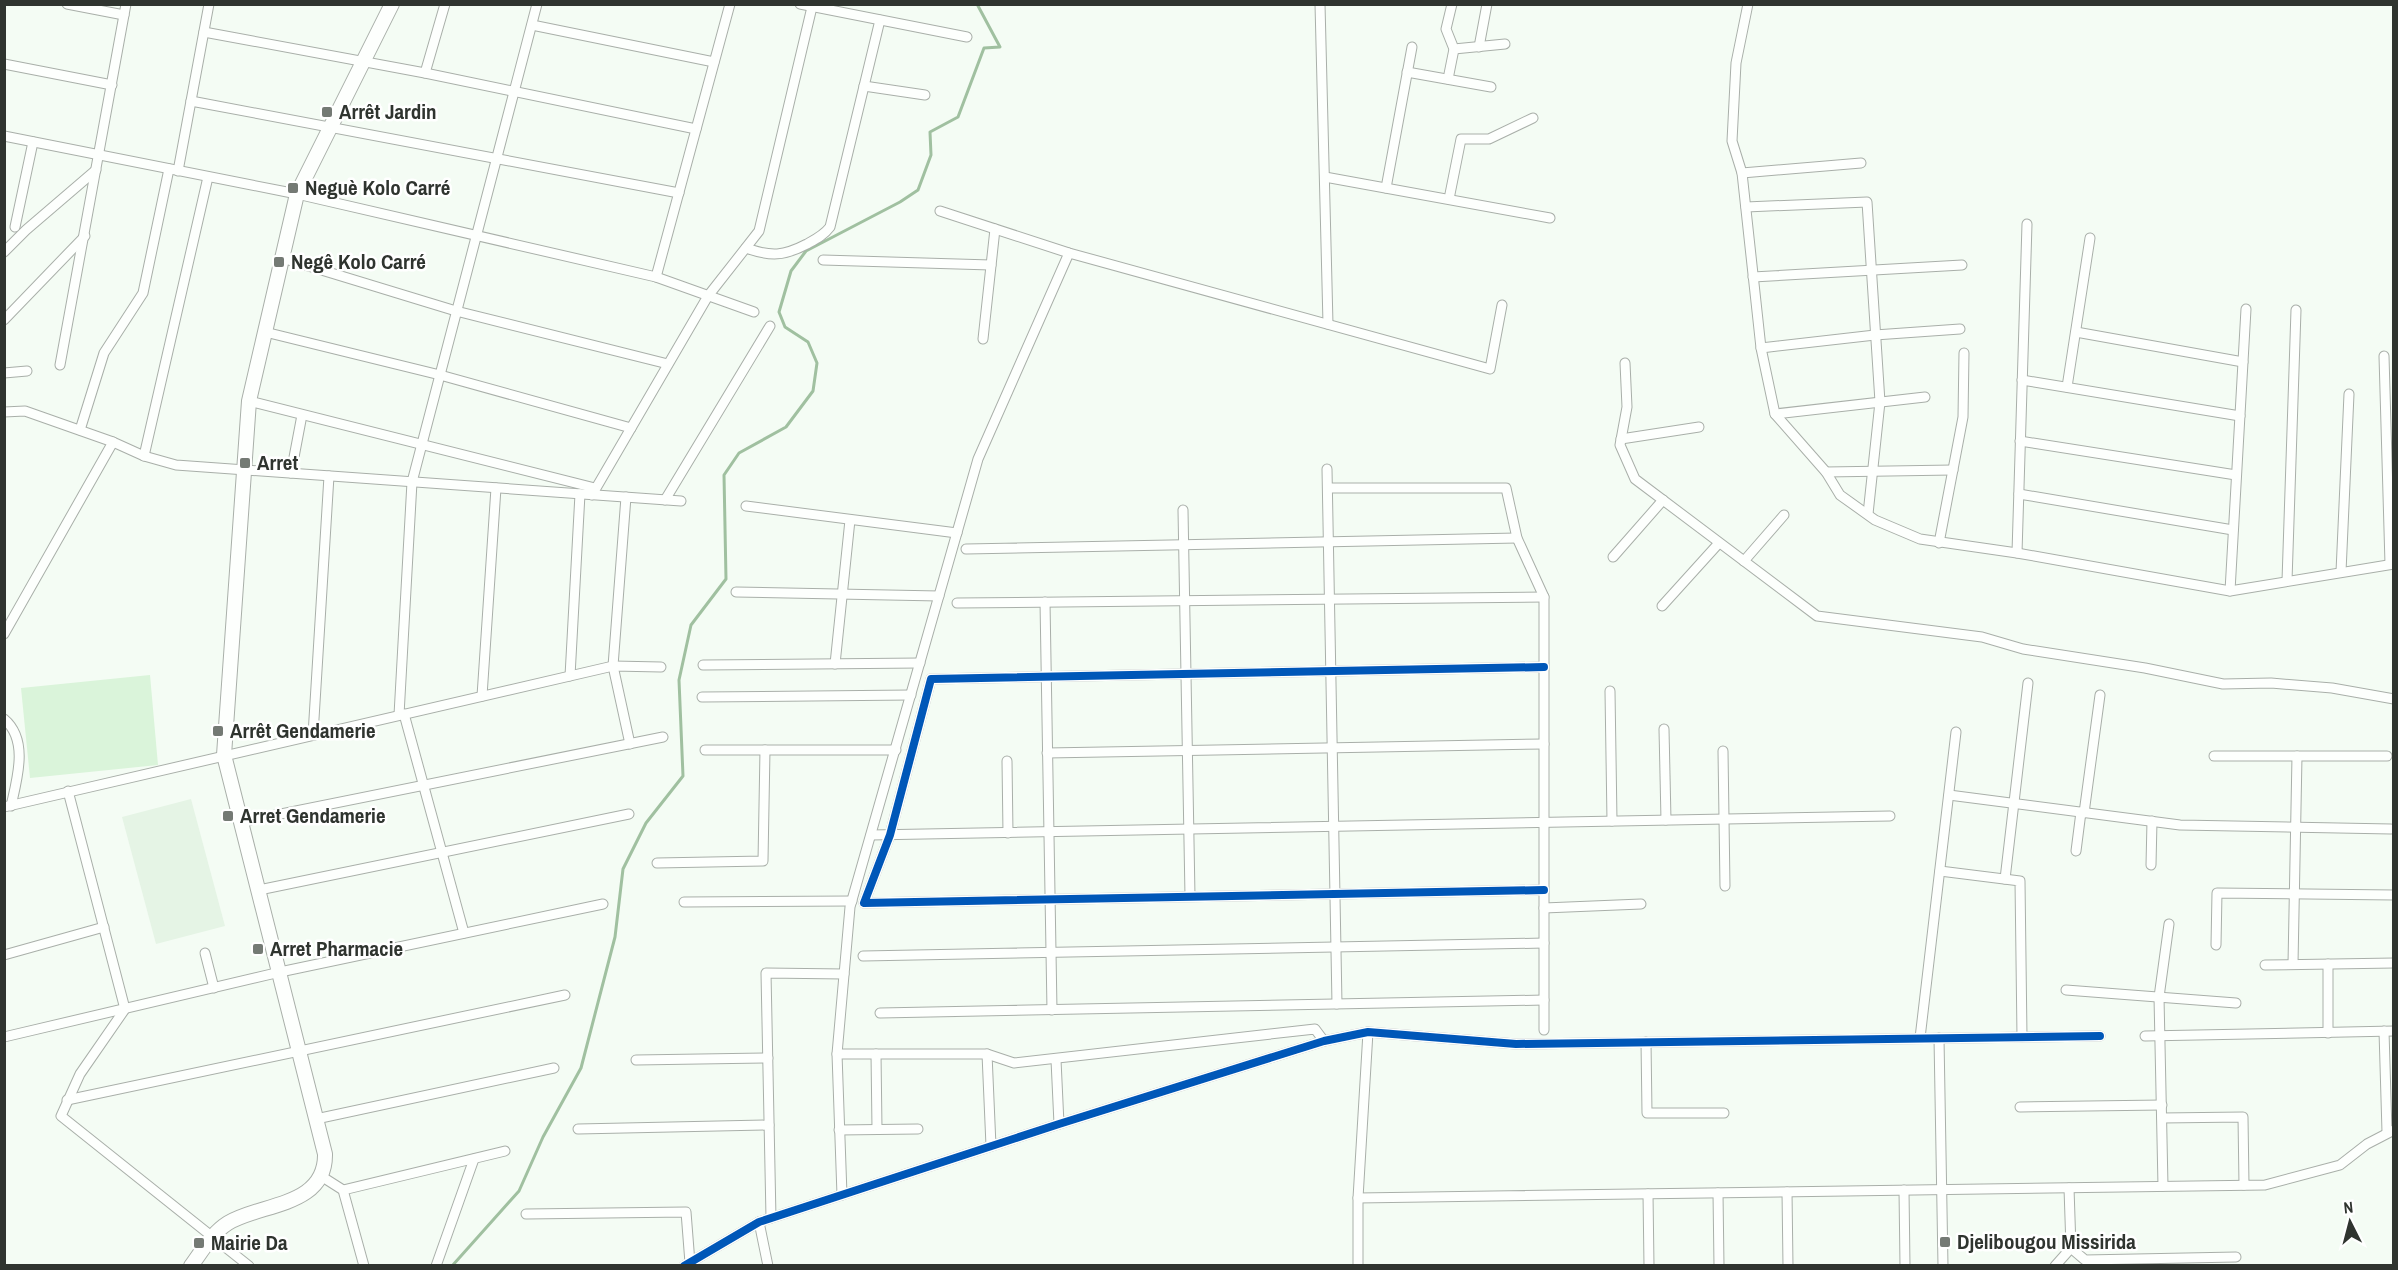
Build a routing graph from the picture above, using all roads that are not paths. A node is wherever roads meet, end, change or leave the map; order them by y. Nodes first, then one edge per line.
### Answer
1 (67, 4) edge
2 (126, 4) edge
3 (209, 4) edge
4 (392, 4) edge
5 (445, 4) edge
6 (537, 4) edge
7 (730, 4) edge
8 (800, 4) edge
9 (862, 4) edge
10 (1320, 4) edge
11 (1452, 4) edge
12 (1487, 4) edge
13 (1748, 4) edge
14 (812, 7) junction
15 (124, 15) junction
16 (862, 16) junction
17 (880, 20) junction
18 (532, 25) junction
19 (204, 32) junction
20 (967, 36) dead end
21 (1504, 44) dead end
22 (1412, 47) dead end
23 (1479, 47) junction
24 (1454, 49) junction
25 (364, 61) junction
26 (714, 62) junction
27 (4, 64) edge
28 (1407, 72) junction
29 (425, 73) junction
30 (1448, 79) junction
31 (112, 85) junction
32 (864, 86) junction
33 (1491, 87) dead end
34 (514, 92) junction
35 (925, 95) dead end
36 (191, 100) junction
37 (1533, 118) dead end
38 (331, 127) junction
39 (696, 129) junction
40 (4, 136) edge
41 (33, 142) junction
42 (99, 155) junction
43 (497, 158) junction
44 (1861, 164) dead end
45 (96, 170) junction
46 (174, 170) junction
47 (1742, 172) junction
48 (208, 177) junction
49 (1325, 177) junction
50 (1386, 188) junction
51 (679, 193) junction
52 (297, 194) junction
53 (1449, 199) junction
54 (1746, 207) junction
55 (940, 211) dead end
56 (1550, 218) dead end
57 (4, 224) edge
58 (2027, 224) dead end
59 (15, 227) junction
60 (995, 229) junction
61 (26, 230) junction
62 (476, 235) junction
63 (85, 236) junction
64 (2090, 238) dead end
65 (746, 248) junction
66 (4, 252) edge
67 (1069, 253) junction
68 (282, 258) junction
69 (824, 260) dead end
70 (991, 265) junction
71 (1962, 265) dead end
72 (1871, 270) junction
73 (656, 277) junction
74 (1753, 277) junction
75 (708, 296) junction
76 (1502, 305) dead end
77 (2246, 309) dead end
78 (2296, 310) dead end
79 (456, 311) junction
80 (754, 312) dead end
81 (4, 321) edge
82 (1328, 324) junction
83 (770, 326) dead end
84 (1960, 328) dead end
85 (265, 332) junction
86 (2076, 332) junction
87 (1875, 335) junction
88 (983, 339) dead end
89 (1761, 348) junction
90 (1964, 353) dead end
91 (2384, 356) dead end
92 (2242, 362) junction
93 (1624, 363) dead end
94 (668, 364) junction
95 (60, 365) dead end
96 (27, 371) dead end
97 (4, 373) edge
98 (440, 375) junction
99 (2022, 380) junction
100 (2067, 387) junction
101 (2349, 394) dead end
102 (1925, 397) dead end
103 (249, 401) junction
104 (1880, 402) junction
105 (4, 412) edge
106 (1775, 414) junction
107 (302, 415) junction
108 (2240, 416) junction
109 (1699, 427) dead end
110 (631, 428) junction
111 (80, 430) junction
112 (1621, 438) junction
113 (2020, 441) junction
114 (113, 442) junction
115 (421, 445) junction
116 (144, 456) junction
117 (1327, 469) dead end
118 (243, 470) junction
119 (1953, 470) junction
120 (1872, 471) junction
121 (1826, 472) junction
122 (291, 473) junction
123 (2236, 475) junction
124 (328, 476) junction
125 (412, 482) junction
126 (496, 488) junction
127 (1328, 488) junction
128 (593, 492) junction
129 (580, 494) junction
130 (2019, 494) junction
131 (626, 497) junction
132 (665, 500) junction
133 (1663, 500) junction
134 (681, 501) dead end
135 (746, 506) dead end
136 (1183, 510) dead end
137 (1868, 514) junction
138 (1784, 515) dead end
139 (850, 520) junction
140 (2233, 530) junction
141 (957, 533) junction
142 (1517, 538) junction
143 (1328, 542) junction
144 (1719, 543) junction
145 (1939, 543) junction
146 (1183, 545) junction
147 (966, 549) dead end
148 (2017, 553) junction
149 (1613, 558) dead end
150 (1744, 561) junction
151 (2392, 564) edge
152 (2341, 572) junction
153 (2287, 581) junction
154 (2230, 591) junction
155 (736, 592) dead end
156 (842, 594) junction
157 (939, 596) junction
158 (1544, 597) junction
159 (1330, 599) junction
160 (1184, 601) junction
161 (1045, 602) junction
162 (957, 603) dead end
163 (1662, 606) dead end
164 (4, 634) edge
165 (920, 663) junction
166 (835, 664) junction
167 (703, 665) dead end
168 (614, 666) junction
169 (661, 667) dead end
170 (1544, 667) junction
171 (1331, 671) junction
172 (1186, 674) junction
173 (570, 676) junction
174 (1046, 676) junction
175 (2028, 683) dead end
176 (1610, 691) dead end
177 (911, 695) junction
178 (2100, 695) dead end
179 (482, 696) junction
180 (702, 698) dead end
181 (2394, 699) edge
182 (401, 715) junction
183 (4, 719) edge
184 (1664, 729) dead end
185 (1956, 732) dead end
186 (313, 735) junction
187 (663, 737) dead end
188 (630, 744) junction
189 (1544, 744) junction
190 (1332, 748) junction
191 (705, 750) dead end
192 (765, 750) junction
193 (896, 750) junction
194 (1187, 751) junction
195 (1723, 751) dead end
196 (1047, 753) junction
197 (224, 755) junction
198 (2214, 756) dead end
199 (2297, 756) junction
200 (2387, 756) dead end
201 (1007, 760) dead end
202 (423, 785) junction
203 (68, 791) junction
204 (1948, 795) junction
205 (2014, 803) junction
206 (8, 806) edge
207 (2083, 812) junction
208 (629, 814) dead end
209 (1890, 816) dead end
210 (1724, 819) junction
211 (1666, 820) junction
212 (1612, 821) junction
213 (2152, 821) junction
214 (241, 822) junction
215 (1544, 822) junction
216 (1334, 826) junction
217 (2296, 827) junction
218 (1188, 829) junction
219 (2391, 829) dead end
220 (1008, 832) junction
221 (1049, 832) junction
222 (871, 835) junction
223 (890, 835) junction
224 (2076, 851) dead end
225 (442, 852) junction
226 (657, 863) dead end
227 (2151, 865) dead end
228 (1940, 871) junction
229 (2005, 879) junction
230 (1725, 886) dead end
231 (259, 890) junction
232 (1544, 890) junction
233 (1335, 894) junction
234 (2295, 894) junction
235 (2394, 895) edge
236 (1190, 896) junction
237 (1050, 899) junction
238 (852, 900) junction
239 (684, 902) dead end
240 (603, 904) dead end
241 (1641, 904) dead end
242 (1544, 908) junction
243 (2169, 924) dead end
244 (104, 927) junction
245 (464, 933) junction
246 (1544, 943) junction
247 (2216, 945) dead end
248 (1336, 947) junction
249 (205, 952) dead end
250 (1051, 953) junction
251 (4, 955) edge
252 (863, 956) dead end
253 (2394, 963) edge
254 (2293, 964) junction
255 (2328, 964) junction
256 (2265, 965) dead end
257 (280, 972) junction
258 (844, 974) junction
259 (214, 988) junction
260 (2066, 990) dead end
261 (565, 995) dead end
262 (2159, 997) junction
263 (1544, 1000) junction
264 (2236, 1003) dead end
265 (1337, 1004) junction
266 (125, 1009) junction
267 (1052, 1010) junction
268 (880, 1013) dead end
269 (1544, 1030) dead end
270 (2389, 1031) edge
271 (1368, 1032) junction
272 (2328, 1032) junction
273 (2100, 1036) dead end
274 (2145, 1036) dead end
275 (2160, 1036) junction
276 (4, 1037) edge
277 (2022, 1037) junction
278 (1920, 1038) junction
279 (1939, 1038) junction
280 (1323, 1041) junction
281 (1646, 1042) junction
282 (300, 1052) junction
283 (837, 1054) junction
284 (876, 1054) junction
285 (987, 1054) junction
286 (768, 1059) junction
287 (636, 1060) dead end
288 (1056, 1060) junction
289 (554, 1068) dead end
290 (67, 1100) junction
291 (2162, 1105) junction
292 (2020, 1107) dead end
293 (1724, 1113) dead end
294 (2162, 1118) junction
295 (316, 1119) junction
296 (1059, 1124) junction
297 (769, 1125) junction
298 (578, 1129) dead end
299 (877, 1129) junction
300 (918, 1129) dead end
301 (839, 1130) junction
302 (2390, 1131) edge
303 (991, 1146) junction
304 (505, 1151) dead end
305 (474, 1159) junction
306 (321, 1176) junction
307 (2244, 1185) junction
308 (2163, 1186) junction
309 (2069, 1188) junction
310 (1904, 1190) junction
311 (1941, 1190) junction
312 (343, 1191) junction
313 (1787, 1192) junction
314 (1718, 1193) junction
315 (1648, 1194) junction
316 (842, 1195) junction
317 (1358, 1198) junction
318 (526, 1214) dead end
319 (771, 1218) junction
320 (759, 1222) junction
321 (212, 1237) junction
322 (2071, 1248) junction
323 (2236, 1257) dead end
324 (2164, 1262) edge
325 (687, 1264) edge
326 (191, 1266) edge
327 (249, 1266) edge
328 (364, 1266) edge
329 (436, 1266) edge
330 (768, 1266) edge
331 (1358, 1266) edge
332 (1649, 1266) edge
333 (1719, 1266) edge
334 (1788, 1266) edge
335 (1905, 1266) edge
336 (1942, 1266) edge
337 (2055, 1266) edge

1 - 15 street
2 - 15 street
3 - 19 street
4 - 25 street
5 - 29 street
6 - 18 street
7 - 26 street
8 - 14 street
9 - 16 street
10 - 49 street
11 - 24 street
12 - 23 street
13 - 47 street
14 - 16 street
14 - 65 street
15 - 31 street
16 - 17 street
17 - 20 street
17 - 32 street
18 - 26 street
18 - 34 street
19 - 25 street
19 - 36 street
21 - 23 street
22 - 28 street
23 - 24 street
24 - 30 street
25 - 29 street
25 - 38 street
26 - 39 street
27 - 31 street
28 - 30 street
28 - 50 street
29 - 34 street
30 - 33 street
31 - 42 street
32 - 35 street
32 - 65 street
34 - 39 street
34 - 43 street
36 - 38 street
36 - 46 street
37 - 53 street
38 - 43 street
38 - 52 street
39 - 51 street
40 - 41 street
41 - 42 street
41 - 59 street
42 - 45 street
42 - 46 street
43 - 51 street
43 - 62 street
44 - 47 street
45 - 61 street
45 - 63 street
46 - 48 street
46 - 111 street
47 - 54 street
48 - 52 street
48 - 116 street
49 - 50 street
49 - 82 street
50 - 53 street
51 - 73 street
52 - 62 street
52 - 68 street
53 - 56 street
54 - 72 street
54 - 74 street
55 - 60 street
57 - 59 street
58 - 99 street
59 - 61 street
60 - 67 street
60 - 70 street
61 - 66 street
62 - 73 street
62 - 79 street
63 - 81 street
63 - 95 street
64 - 86 street
65 - 75 street
67 - 82 street
67 - 141 street
68 - 79 street
68 - 85 street
69 - 70 street
70 - 88 street
71 - 72 street
72 - 74 street
72 - 87 street
73 - 75 street
74 - 89 street
75 - 80 street
75 - 94 street
76 - 82 street
77 - 92 street
78 - 153 street
79 - 94 street
79 - 98 street
83 - 132 street
84 - 87 street
85 - 98 street
85 - 103 street
86 - 92 street
86 - 100 street
87 - 89 street
87 - 104 street
89 - 106 street
90 - 119 street
91 - 151 street
92 - 108 street
93 - 112 street
94 - 110 street
96 - 97 street
98 - 110 street
98 - 115 street
99 - 100 street
99 - 113 street
100 - 108 street
101 - 152 street
102 - 104 street
103 - 107 street
103 - 118 street
104 - 106 street
104 - 120 street
105 - 111 street
106 - 121 street
107 - 115 street
107 - 122 street
108 - 123 street
109 - 112 street
110 - 128 street
111 - 114 street
112 - 133 street
113 - 123 street
113 - 130 street
114 - 116 street
114 - 164 street
115 - 125 street
115 - 128 street
116 - 118 street
117 - 127 street
118 - 122 street
118 - 197 street
119 - 120 street
119 - 145 street
120 - 121 street
120 - 137 street
121 - 137 street
122 - 124 street
123 - 140 street
124 - 125 street
124 - 186 street
125 - 126 street
125 - 182 street
126 - 129 street
126 - 179 street
127 - 142 street
127 - 143 street
128 - 129 street
128 - 131 street
129 - 173 street
130 - 140 street
130 - 148 street
131 - 132 street
131 - 168 street
132 - 134 street
133 - 144 street
133 - 149 street
135 - 139 street
136 - 146 street
137 - 145 street
138 - 150 street
139 - 141 street
139 - 156 street
140 - 154 street
141 - 157 street
142 - 143 street
142 - 158 street
143 - 146 street
143 - 159 street
144 - 150 street
144 - 163 street
145 - 148 street
146 - 147 street
146 - 160 street
148 - 154 street
150 - 181 street
151 - 152 street
152 - 153 street
153 - 154 street
155 - 156 street
156 - 157 street
156 - 166 street
157 - 165 street
158 - 159 street
158 - 170 street
159 - 160 street
159 - 171 street
160 - 161 street
160 - 172 street
161 - 162 street
161 - 174 street
165 - 166 street
165 - 177 street
166 - 167 street
168 - 169 street
168 - 173 street
168 - 188 street
170 - 171 street
170 - 189 street
171 - 172 street
171 - 190 street
172 - 174 street
172 - 194 street
173 - 179 street
174 - 196 street
174 - 223 street
175 - 205 street
176 - 212 street
177 - 180 street
177 - 193 street
178 - 207 street
179 - 182 street
182 - 186 street
182 - 202 street
183 - 206 street
184 - 211 street
185 - 204 street
186 - 197 street
187 - 188 street
188 - 202 street
189 - 190 street
189 - 215 street
190 - 194 street
190 - 216 street
191 - 192 street
192 - 193 street
192 - 226 street
193 - 222 street
194 - 196 street
194 - 218 street
195 - 210 street
196 - 221 street
197 - 203 street
197 - 214 street
198 - 199 street
199 - 200 street
199 - 217 street
201 - 220 street
202 - 214 street
202 - 225 street
203 - 206 street
203 - 244 street
204 - 205 street
204 - 228 street
205 - 207 street
205 - 229 street
207 - 213 street
207 - 224 street
208 - 225 street
209 - 210 street
210 - 211 street
210 - 230 street
211 - 212 street
212 - 215 street
213 - 217 street
213 - 227 street
214 - 231 street
215 - 216 street
215 - 232 street
216 - 218 street
216 - 233 street
217 - 219 street
217 - 234 street
218 - 221 street
218 - 236 street
220 - 221 street
220 - 223 street
221 - 237 street
222 - 223 street
222 - 238 street
223 - 237 street
225 - 231 street
225 - 245 street
228 - 229 street
228 - 278 street
229 - 277 street
231 - 257 street
232 - 233 street
232 - 242 street
233 - 236 street
233 - 248 street
234 - 235 street
234 - 247 street
234 - 254 street
236 - 237 street
237 - 250 street
238 - 239 street
238 - 258 street
240 - 245 street
241 - 242 street
242 - 246 street
243 - 262 street
244 - 251 street
244 - 266 street
245 - 257 street
246 - 248 street
246 - 263 street
248 - 250 street
248 - 265 street
249 - 259 street
250 - 252 street
250 - 267 street
253 - 255 street
254 - 255 street
254 - 256 street
255 - 272 street
257 - 259 street
257 - 282 street
258 - 283 street
258 - 286 street
259 - 266 street
260 - 262 street
261 - 282 street
262 - 264 street
262 - 275 street
263 - 265 street
263 - 269 street
265 - 267 street
266 - 276 street
266 - 290 street
267 - 268 street
270 - 272 street
270 - 302 street
271 - 280 street
271 - 281 street
271 - 317 street
272 - 275 street
273 - 277 street
274 - 275 street
275 - 291 street
277 - 279 street
278 - 279 street
278 - 281 street
279 - 311 street
280 - 288 street
280 - 296 street
281 - 293 street
282 - 290 street
282 - 295 street
283 - 284 street
283 - 301 street
284 - 285 street
284 - 299 street
285 - 288 street
285 - 303 street
286 - 287 street
286 - 297 street
288 - 296 street
289 - 295 street
290 - 321 street
291 - 292 street
291 - 294 street
294 - 307 street
294 - 308 street
295 - 306 street
296 - 303 street
297 - 298 street
297 - 319 street
299 - 300 street
299 - 301 street
301 - 316 street
302 - 307 street
303 - 316 street
304 - 305 street
305 - 312 street
305 - 329 street
306 - 312 street
306 - 321 street
307 - 308 street
308 - 309 street
309 - 311 street
309 - 322 street
310 - 311 street
310 - 313 street
310 - 335 street
311 - 336 street
312 - 328 street
313 - 314 street
313 - 334 street
314 - 315 street
314 - 333 street
315 - 317 street
315 - 332 street
316 - 319 street
317 - 331 street
318 - 325 street
319 - 320 street
320 - 325 street
320 - 330 street
321 - 326 street
321 - 327 street
322 - 324 street
322 - 337 street
323 - 324 street

